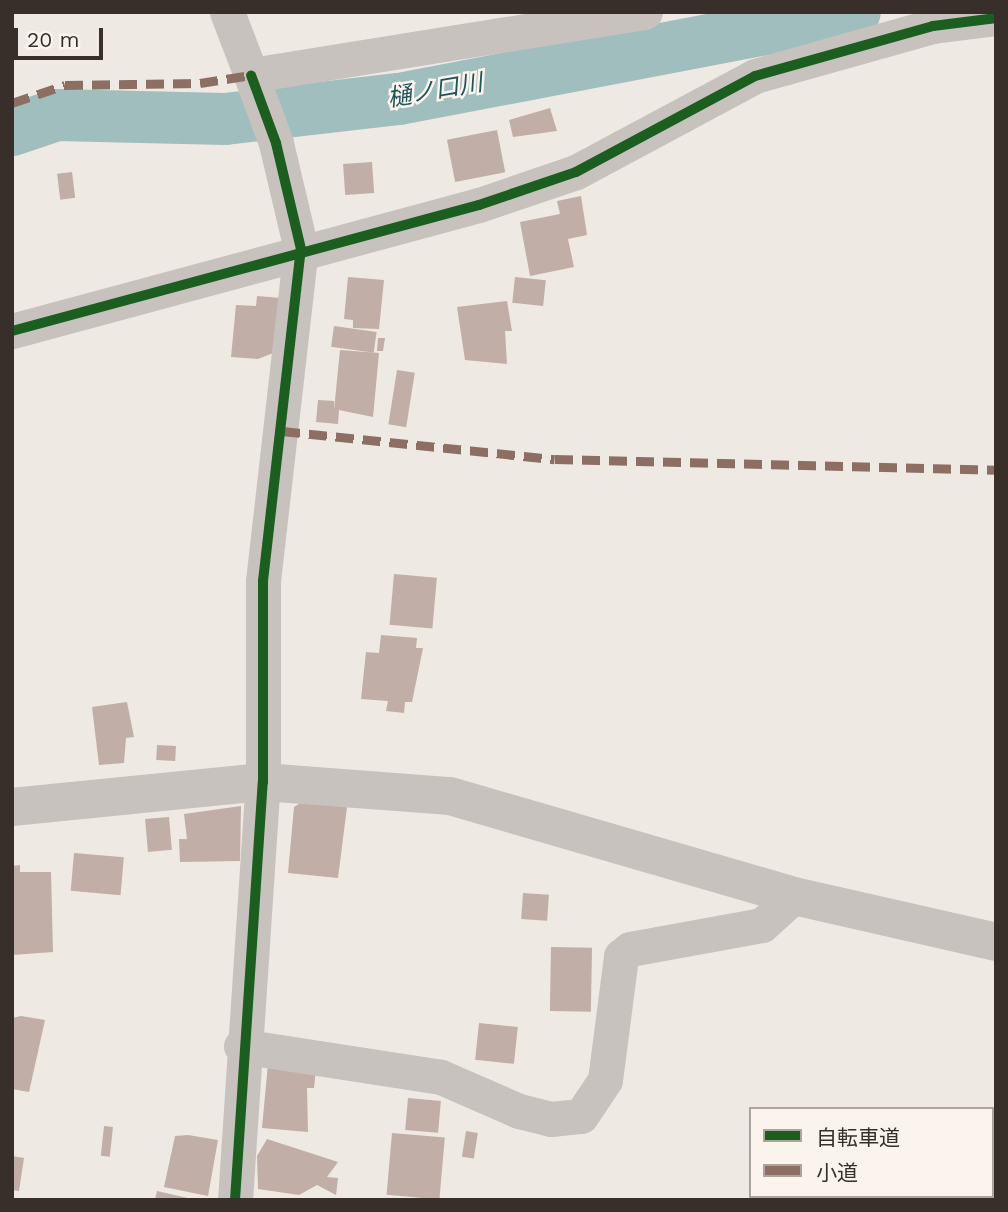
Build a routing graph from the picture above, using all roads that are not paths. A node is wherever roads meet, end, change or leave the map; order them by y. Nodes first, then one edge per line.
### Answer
1 (228, 12) edge
2 (645, 12) edge
3 (996, 18) edge
4 (253, 83) junction
5 (301, 249) junction
6 (12, 331) edge
7 (263, 782) junction
8 (12, 807) edge
9 (794, 896) junction
10 (996, 942) edge
11 (241, 1046) junction
12 (234, 1200) edge

1 - 4 street
2 - 4 street
3 - 5 street
4 - 5 street
5 - 6 street
5 - 7 street
7 - 8 street
7 - 9 street
7 - 11 street
9 - 10 street
9 - 11 street
11 - 12 street

